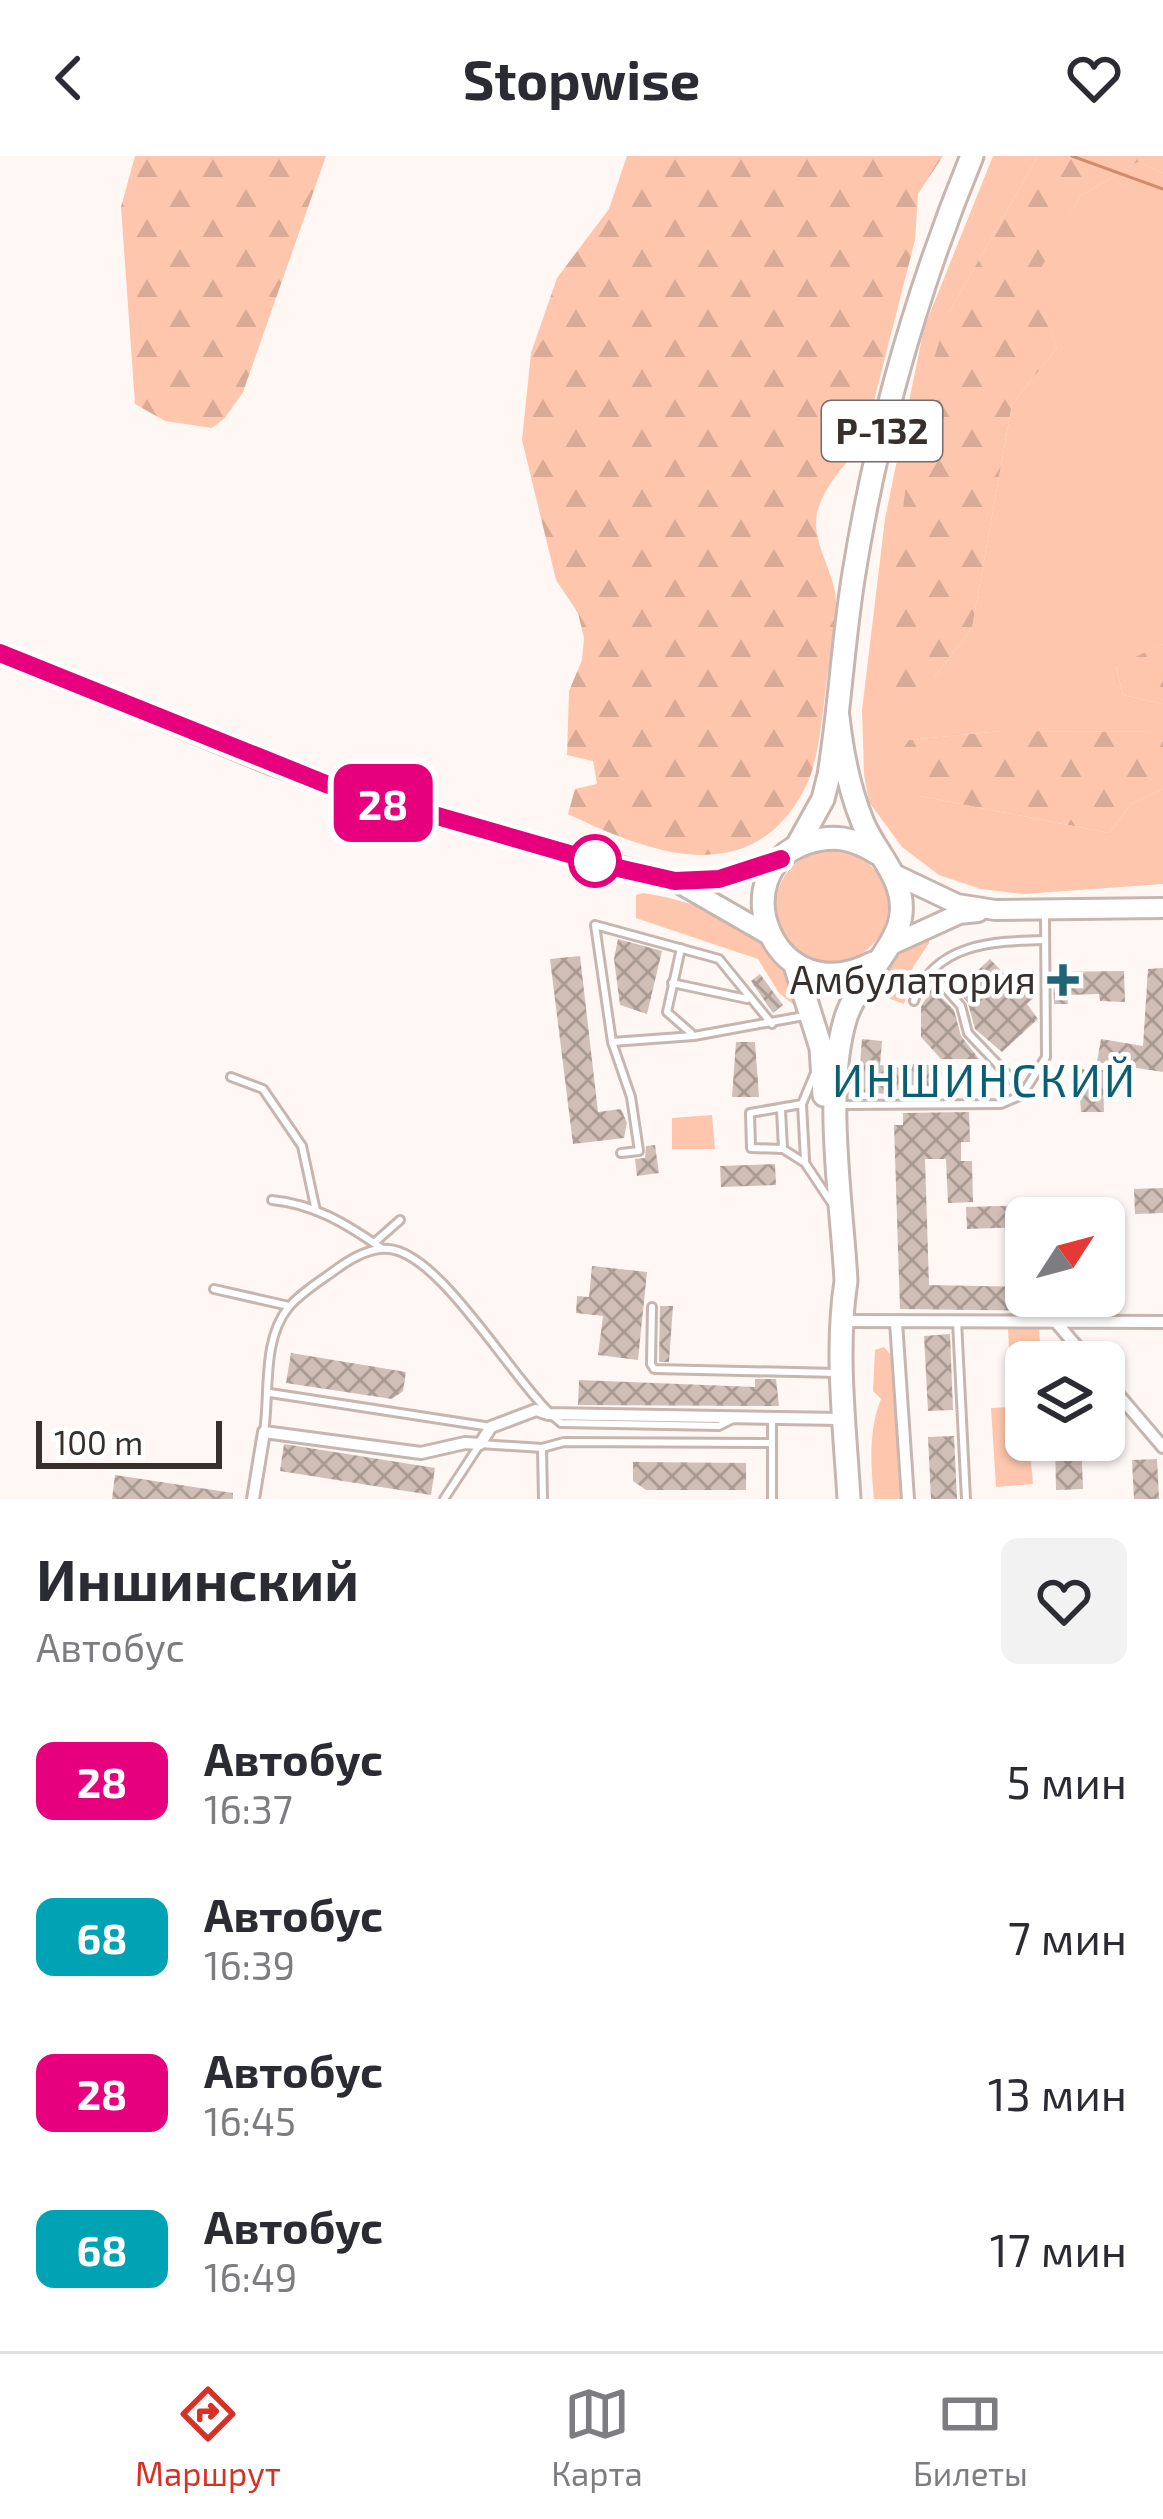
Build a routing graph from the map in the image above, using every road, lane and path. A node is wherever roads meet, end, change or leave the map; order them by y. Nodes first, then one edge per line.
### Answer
1 (972, 156) edge
2 (0, 653) edge
3 (838, 717) junction
4 (789, 852) junction
5 (877, 853) junction
6 (894, 874) junction
7 (675, 881) junction
8 (1163, 908) edge
9 (994, 910) junction
10 (1045, 911) junction
11 (769, 935) junction
12 (1045, 940) junction
13 (891, 945) junction
14 (681, 948) junction
15 (795, 965) junction
16 (864, 968) junction
17 (931, 972) junction
18 (673, 983) junction
19 (750, 1000) junction
20 (914, 1001) dead end
21 (813, 1013) junction
22 (772, 1024) junction
23 (694, 1036) junction
24 (612, 1042) junction
25 (821, 1048) junction
26 (231, 1078) dead end
27 (1024, 1092) junction
28 (802, 1104) junction
29 (837, 1105) junction
30 (781, 1110) junction
31 (783, 1149) junction
32 (621, 1154) dead end
33 (805, 1162) junction
34 (272, 1200) dead end
35 (831, 1202) junction
36 (316, 1211) junction
37 (400, 1220) dead end
38 (378, 1246) junction
39 (214, 1289) dead end
40 (289, 1306) junction
41 (652, 1306) dead end
42 (842, 1316) junction
43 (957, 1321) junction
44 (1055, 1321) junction
45 (896, 1322) junction
46 (1163, 1322) edge
47 (1072, 1341) edge
48 (843, 1373) junction
49 (270, 1393) junction
50 (1125, 1403) edge
51 (548, 1414) junction
52 (772, 1417) junction
53 (845, 1419) junction
54 (491, 1426) junction
55 (264, 1432) junction
56 (772, 1443) junction
57 (479, 1444) junction
58 (1163, 1447) edge
59 (542, 1448) junction
60 (253, 1499) edge
61 (444, 1499) edge
62 (543, 1499) edge
63 (772, 1499) edge
64 (849, 1499) edge
65 (908, 1499) edge
66 (966, 1499) edge

1 - 3 highway, Р-132
2 - 7 main road
3 - 4 highway, Р-132
3 - 5 highway, Р-132
4 - 5 highway
4 - 7 main road
4 - 11 highway, Р-132
5 - 6 highway, Р-132
6 - 9 main road
6 - 13 highway
7 - 11 main road
8 - 10 main road
9 - 10 main road
9 - 13 main road
10 - 12 lane
11 - 15 highway
12 - 17 lane
12 - 27 lane
13 - 16 highway
14 - 18 lane
14 - 19 lane
14 - 24 lane
15 - 16 highway
15 - 21 highway
16 - 29 highway
17 - 20 lane
17 - 27 lane
18 - 19 lane
18 - 23 lane
19 - 22 lane
21 - 22 lane
21 - 25 highway
22 - 23 lane
23 - 24 lane
24 - 32 lane
25 - 28 lane
25 - 35 highway
26 - 36 lane
27 - 29 lane
28 - 30 lane
28 - 33 lane
29 - 42 highway
30 - 31 lane
30 - 31 lane
31 - 33 lane
33 - 35 lane
34 - 36 lane
35 - 42 highway
36 - 38 lane
37 - 38 lane
38 - 40 lane
38 - 51 lane
39 - 40 lane
40 - 49 lane
41 - 48 lane
42 - 45 street
42 - 48 highway
43 - 44 street
43 - 45 street
43 - 66 lane
44 - 46 street
44 - 47 street
45 - 65 street
48 - 53 highway
49 - 54 lane
49 - 55 lane
50 - 58 street
51 - 52 street
51 - 54 street
52 - 53 street
52 - 56 lane
53 - 64 highway
54 - 57 street
55 - 57 street
55 - 60 street
56 - 59 lane
56 - 63 lane
57 - 59 lane
57 - 61 lane
59 - 62 lane

